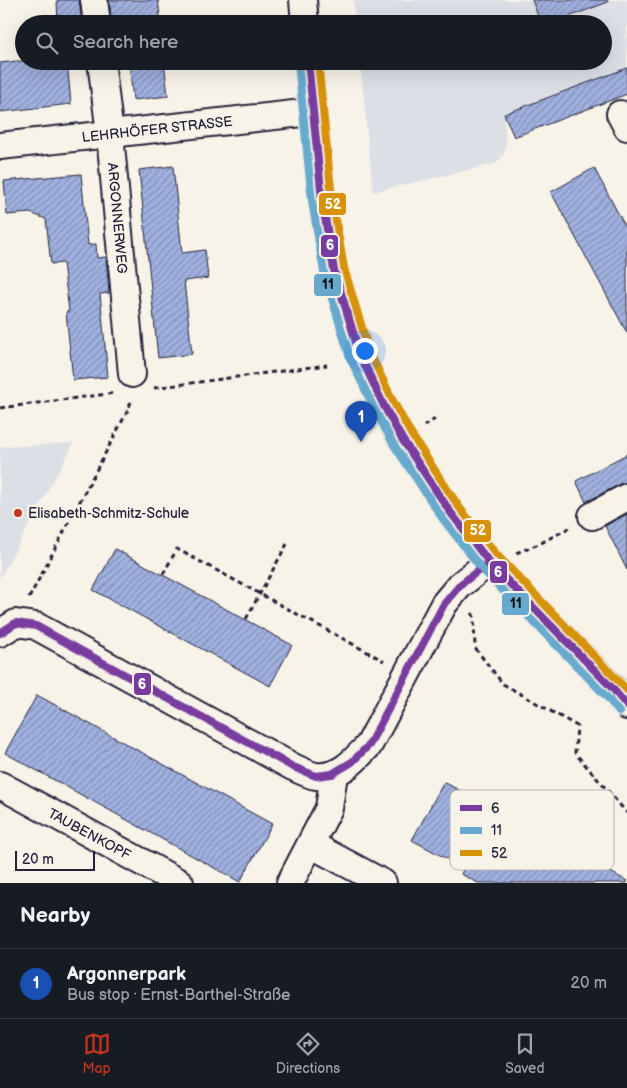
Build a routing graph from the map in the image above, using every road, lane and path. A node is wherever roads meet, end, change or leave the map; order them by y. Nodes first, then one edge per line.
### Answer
1 (94, 0) edge
2 (302, 0) edge
3 (96, 15) edge
4 (304, 15) edge
5 (102, 70) edge
6 (309, 70) edge
7 (312, 112) junction
8 (110, 134) junction
9 (0, 146) edge
10 (326, 365) dead end
11 (127, 388) junction
12 (154, 388) dead end
13 (0, 408) edge
14 (627, 497) edge
15 (592, 516) joint
16 (287, 544) dead end
17 (490, 562) junction
18 (163, 574) dead end
19 (460, 585) junction
20 (260, 595) junction
21 (246, 620) dead end
22 (8, 628) edge
23 (406, 674) junction
24 (627, 706) edge
25 (334, 774) junction
26 (0, 785) edge
27 (607, 790) edge
28 (614, 798) edge
29 (627, 813) edge
30 (312, 845) junction
31 (180, 883) edge
32 (290, 883) edge
33 (383, 883) edge

1 - 3 street
2 - 4 street
5 - 8 street, ARGONNERWEG
6 - 7 street
7 - 8 street, LEHRHÖFER STRASSE
7 - 17 street
8 - 9 street, LEHRHÖFER STRASSE
8 - 11 street, ARGONNERWEG
10 - 12 path
11 - 13 path
11 - 22 path
14 - 15 street
15 - 17 path
16 - 20 path
17 - 19 street
17 - 24 street
18 - 20 path
19 - 23 street
19 - 27 path
20 - 21 path
20 - 23 path
22 - 25 street
23 - 25 street
25 - 30 street
26 - 31 street, TAUBENKOPF
28 - 29 path
30 - 32 street
30 - 33 street

